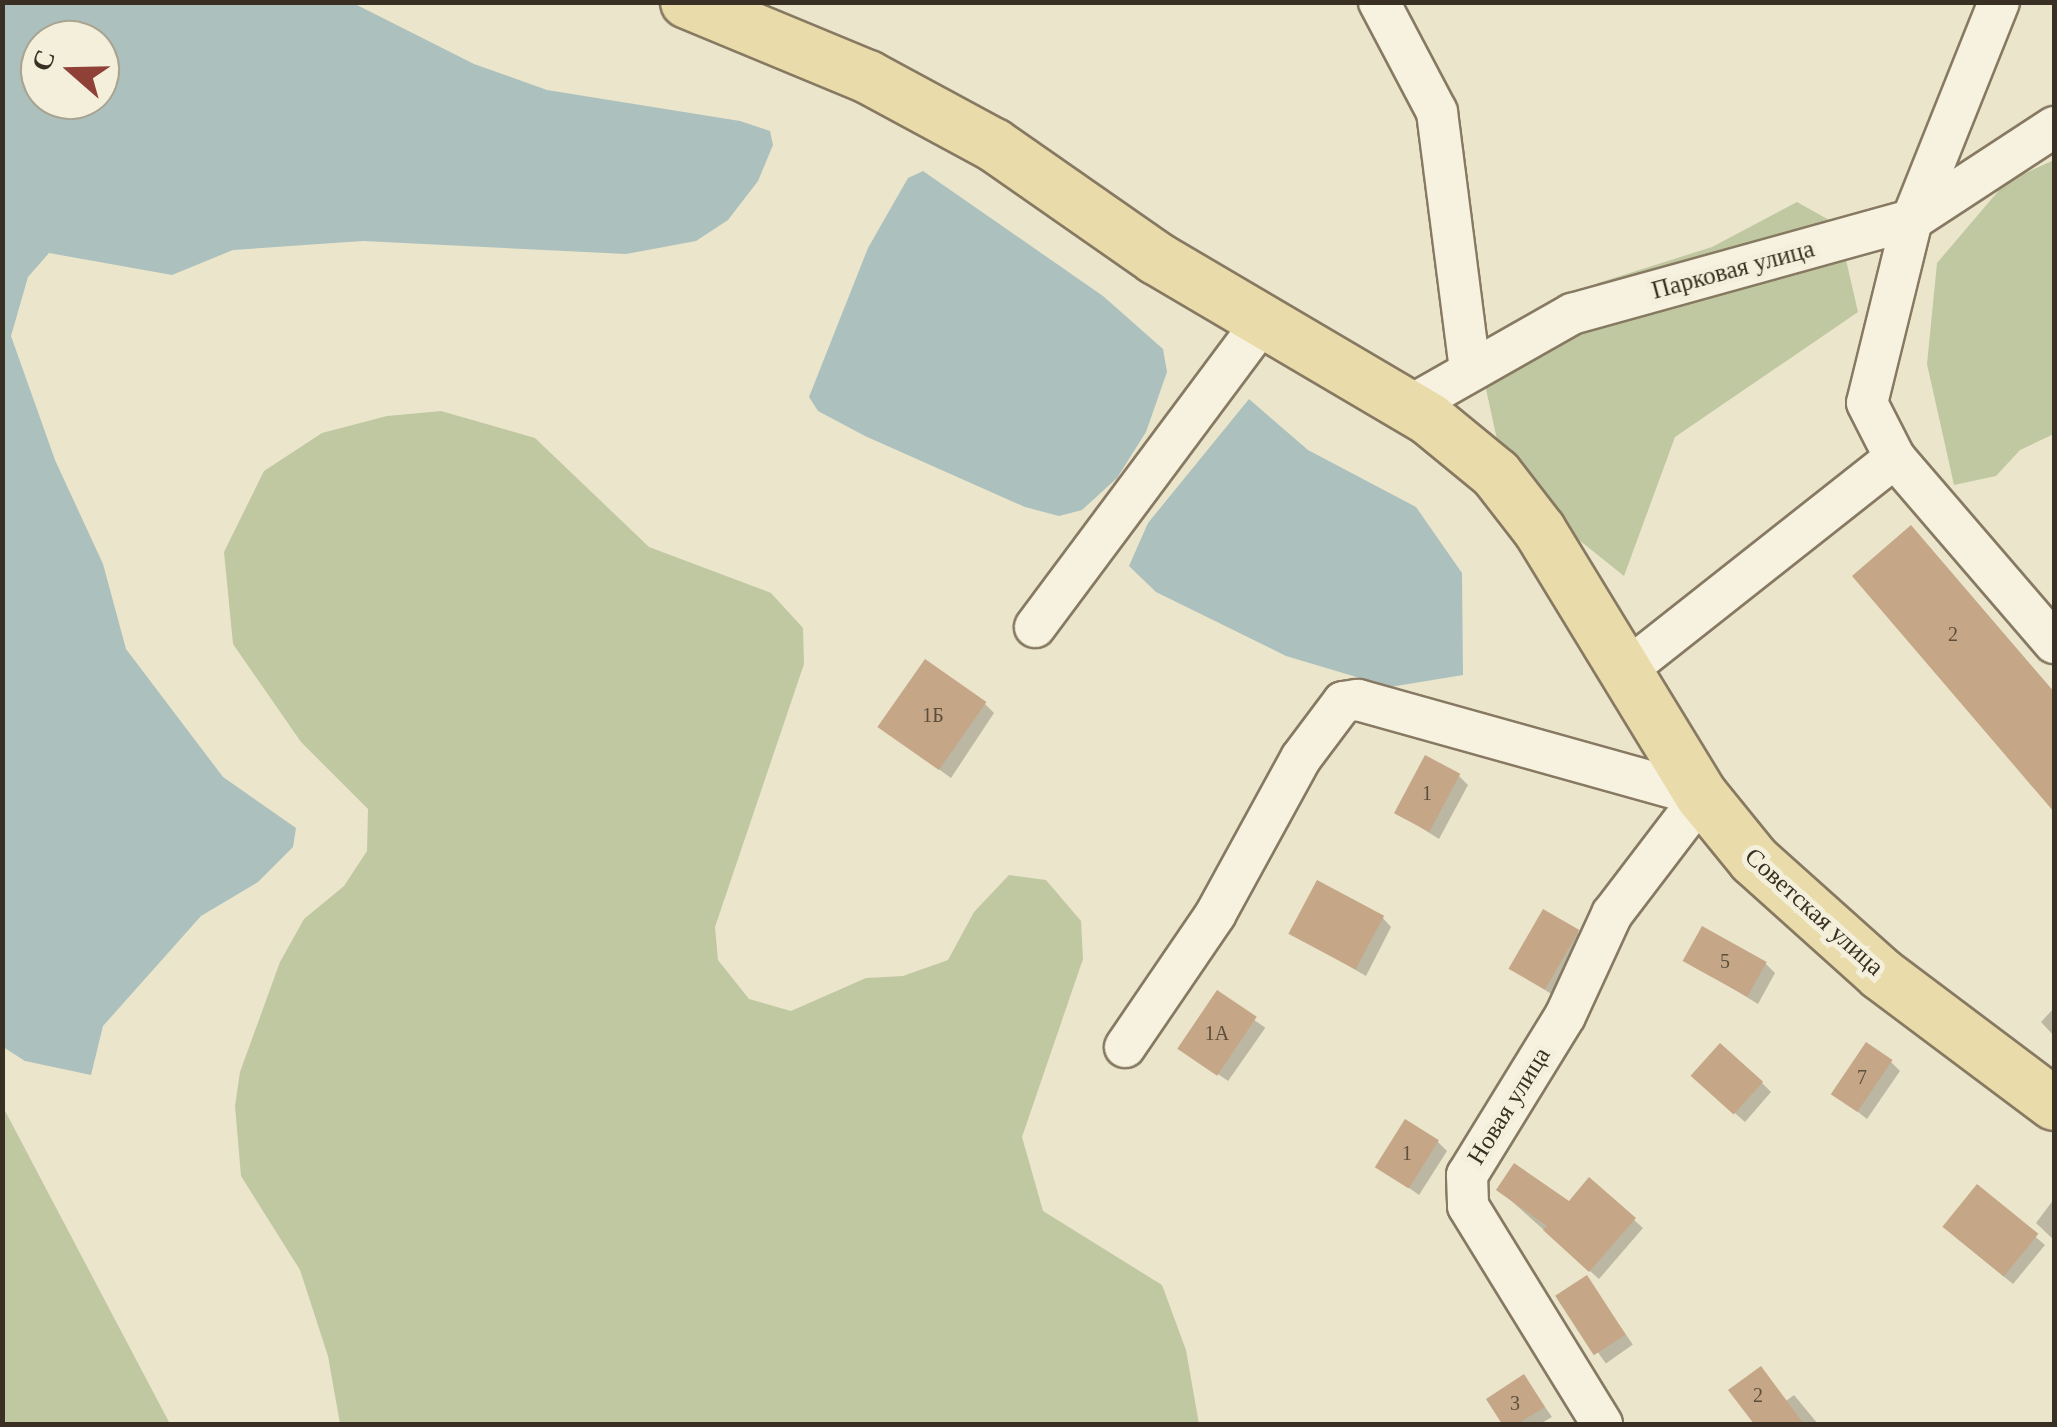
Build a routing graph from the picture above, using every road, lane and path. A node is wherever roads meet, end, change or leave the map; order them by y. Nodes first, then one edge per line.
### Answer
1 (687, 2) edge
2 (1380, 2) edge
3 (1999, 2) edge
4 (2054, 127) edge
5 (1912, 220) junction
6 (1262, 322) junction
7 (1470, 368) junction
8 (1408, 407) junction
9 (1895, 458) junction
10 (1035, 627) dead end
11 (2054, 644) edge
12 (1625, 671) junction
13 (1702, 796) junction
14 (1125, 1047) dead end
15 (2054, 1104) edge
16 (1602, 1424) edge

1 - 6 main road, Советская улица
2 - 7 street
3 - 5 street
4 - 5 street, Парковая улица
5 - 7 street, Парковая улица
5 - 9 street
6 - 8 main road, Советская улица
6 - 10 street
7 - 8 street, Парковая улица
8 - 12 main road, Советская улица
9 - 11 street
9 - 12 street
12 - 13 main road, Советская улица
13 - 14 street
13 - 15 main road, Советская улица
13 - 16 street, Новая улица

